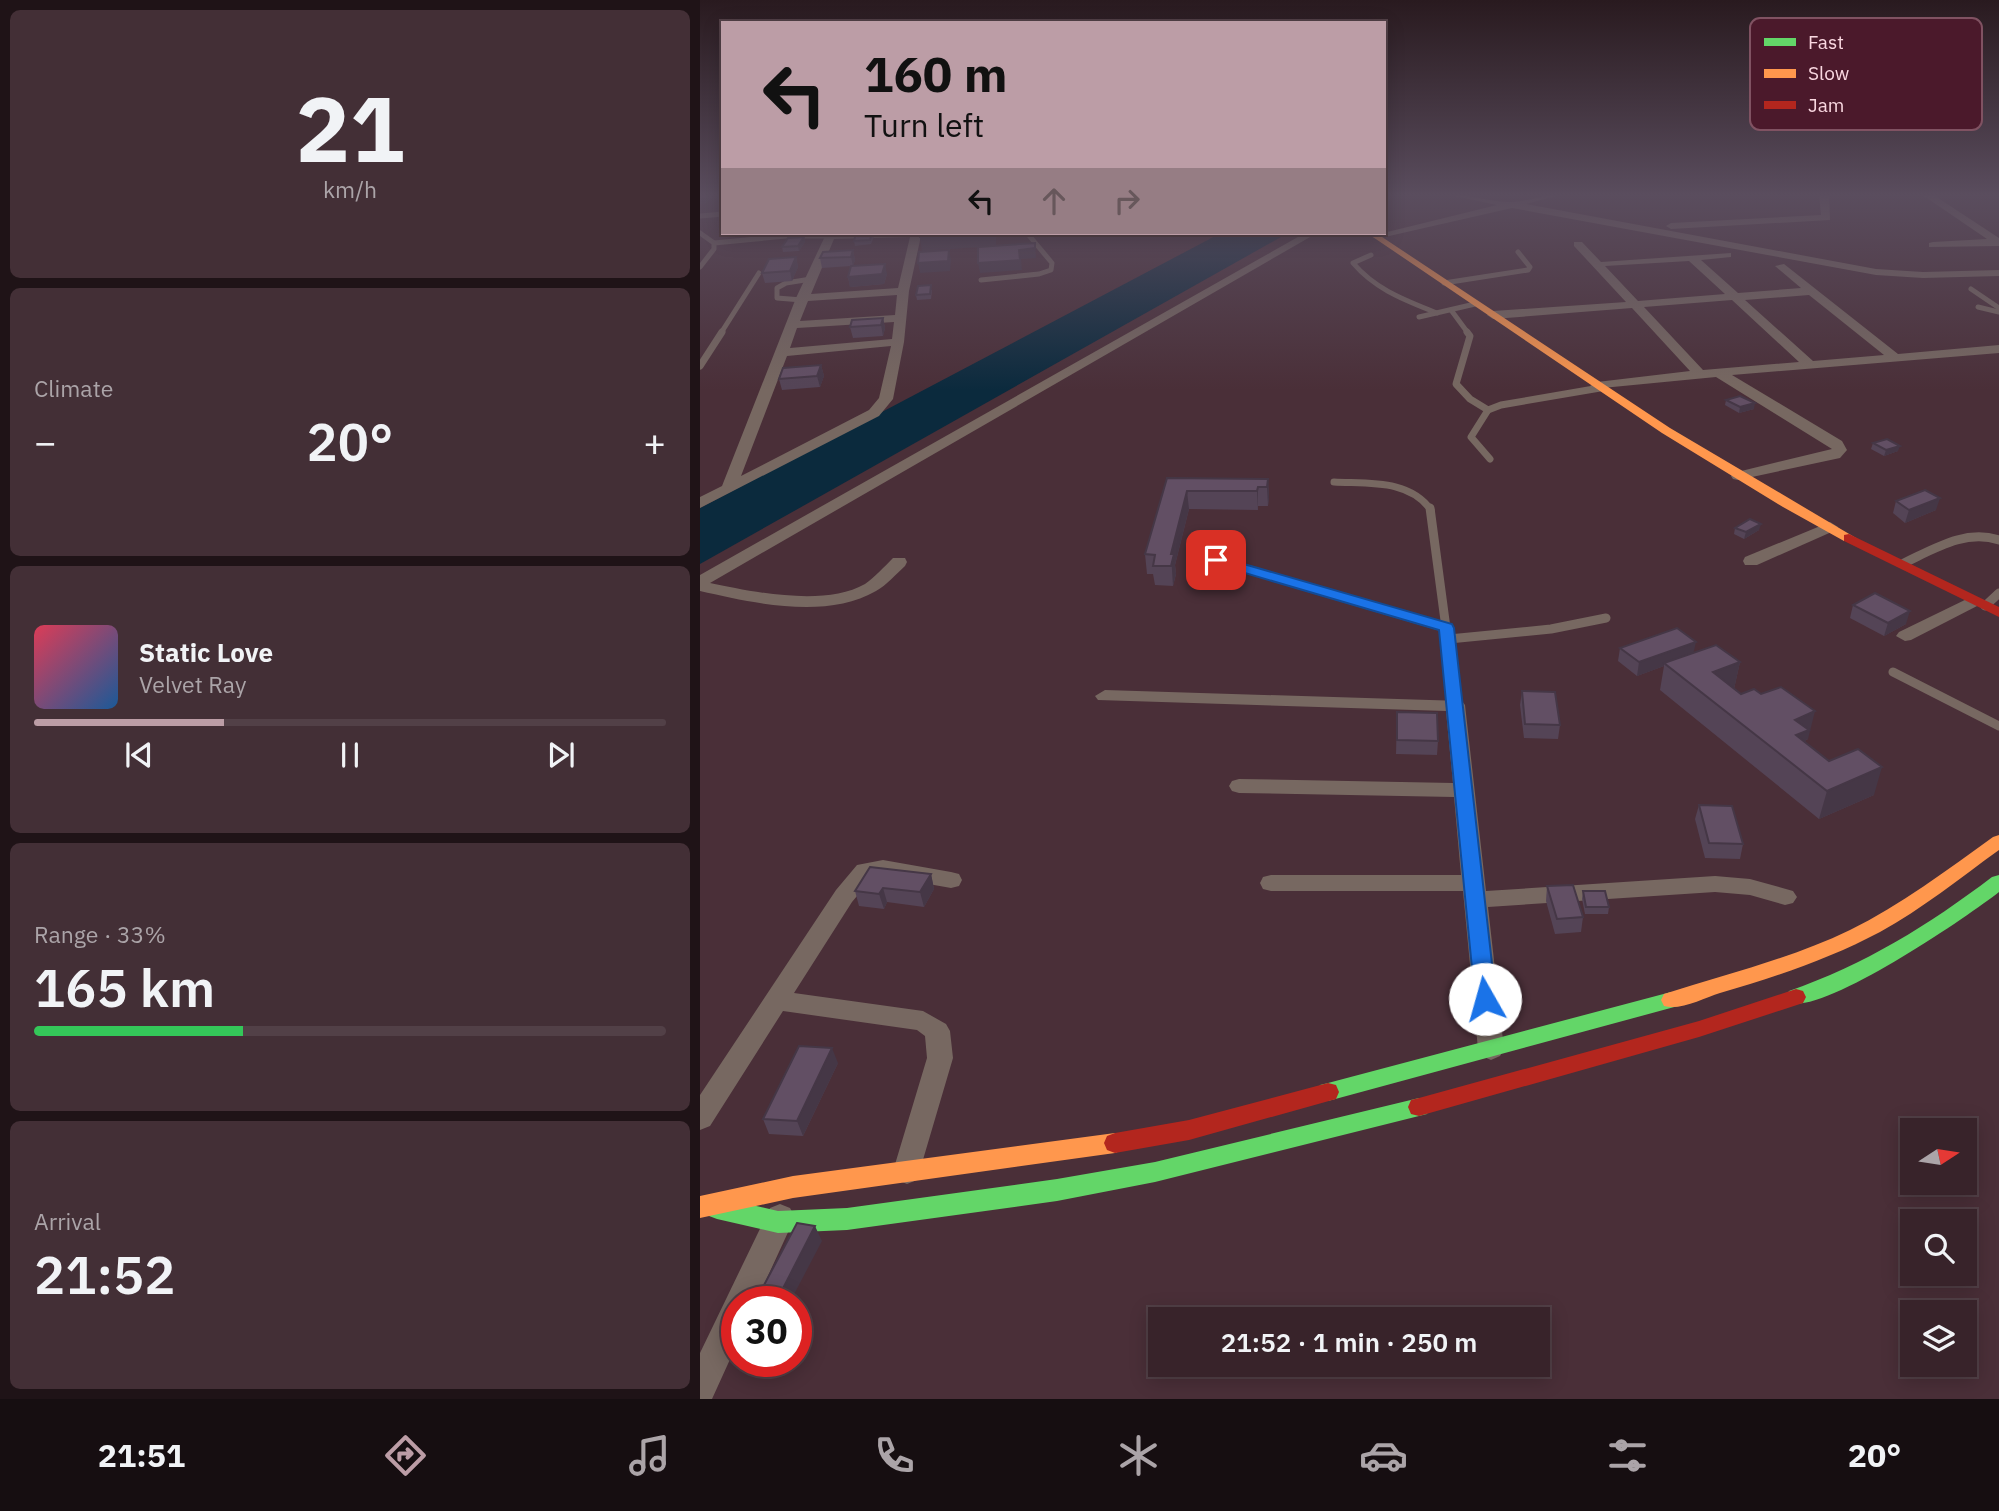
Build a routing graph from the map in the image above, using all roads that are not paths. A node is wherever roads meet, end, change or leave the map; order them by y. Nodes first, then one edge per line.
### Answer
1 (820, 259) edge
2 (910, 259) edge
3 (1049, 259) edge
4 (1266, 259) edge
5 (1358, 259) edge
6 (1410, 259) edge
7 (1524, 259) edge
8 (1592, 259) edge
9 (1670, 259) edge
10 (1693, 259) edge
11 (1809, 259) edge
12 (1605, 263) dead end
13 (1780, 266) dead end
14 (759, 273) edge
15 (1999, 273) edge
16 (811, 279) junction
17 (981, 280) dead end
18 (1444, 283) junction
19 (1971, 289) dead end
20 (903, 291) junction
21 (1812, 291) junction
22 (1732, 297) junction
23 (802, 299) junction
24 (1633, 302) junction
25 (1475, 303) junction
26 (1978, 307) dead end
27 (1451, 310) junction
28 (1999, 310) edge
29 (1437, 313) junction
30 (1493, 315) junction
31 (1419, 317) dead end
32 (901, 318) junction
33 (793, 325) junction
34 (898, 342) junction
35 (1999, 349) edge
36 (784, 352) junction
37 (1896, 358) junction
38 (1810, 365) junction
39 (700, 366) edge
40 (1718, 372) junction
41 (1700, 374) junction
42 (1599, 387) junction
43 (1488, 410) junction
44 (1490, 459) dead end
45 (1738, 475) junction
46 (1334, 482) dead end
47 (729, 488) junction
48 (700, 503) edge
49 (1830, 527) junction
50 (1999, 540) edge
51 (1216, 560) dead end
52 (1751, 561) dead end
53 (899, 562) dead end
54 (1900, 565) junction
55 (700, 584) edge
56 (1999, 593) edge
57 (1986, 606) edge
58 (1606, 618) dead end
59 (1446, 628) junction
60 (1905, 636) dead end
61 (1449, 639) junction
62 (1893, 672) dead end
63 (1105, 696) dead end
64 (1455, 705) junction
65 (1999, 726) edge
66 (1239, 786) dead end
67 (1464, 790) junction
68 (1999, 842) edge
69 (951, 880) dead end
70 (1999, 882) edge
71 (1271, 883) dead end
72 (1473, 891) junction
73 (1784, 897) dead end
74 (775, 1000) junction
75 (1491, 1049) junction
76 (700, 1118) edge
77 (908, 1171) junction
78 (793, 1187) junction
79 (706, 1206) edge
80 (778, 1222) junction
81 (748, 1286) edge
82 (721, 1344) edge
83 (700, 1388) edge

1 - 16 street
2 - 20 street
3 - 17 lane
4 - 55 street
5 - 29 lane
6 - 18 street
7 - 18 lane
8 - 24 street
9 - 12 street
10 - 22 street
11 - 15 street
13 - 21 street
14 - 39 lane
16 - 23 street
16 - 23 lane
18 - 25 street
19 - 28 lane
20 - 23 street
20 - 32 street
21 - 22 street
21 - 37 street
22 - 24 street
22 - 38 street
23 - 33 street
24 - 30 street
24 - 41 street
25 - 27 lane
25 - 30 street
26 - 28 lane
27 - 29 lane
27 - 43 lane
29 - 31 lane
30 - 42 street
32 - 33 street
32 - 34 street
33 - 36 street
34 - 36 street
34 - 47 street
35 - 37 street
36 - 47 street
37 - 38 street
38 - 40 street
40 - 41 street
40 - 45 street
41 - 42 street
42 - 43 lane
42 - 45 street
43 - 44 lane
45 - 49 street
46 - 59 lane
47 - 48 street
49 - 52 street
49 - 54 street
50 - 54 lane
51 - 59 lane
53 - 55 street
54 - 57 street
56 - 57 lane
57 - 60 street
58 - 61 lane
59 - 61 lane
61 - 64 lane
62 - 65 lane
63 - 64 street
64 - 67 street
66 - 67 street
67 - 72 street
68 - 75 street
69 - 74 street
70 - 80 street
71 - 72 street
72 - 73 street
72 - 75 street
74 - 76 street
74 - 77 street
75 - 77 street
77 - 78 street
78 - 79 street
78 - 80 street
79 - 80 street
80 - 81 street
82 - 83 street

